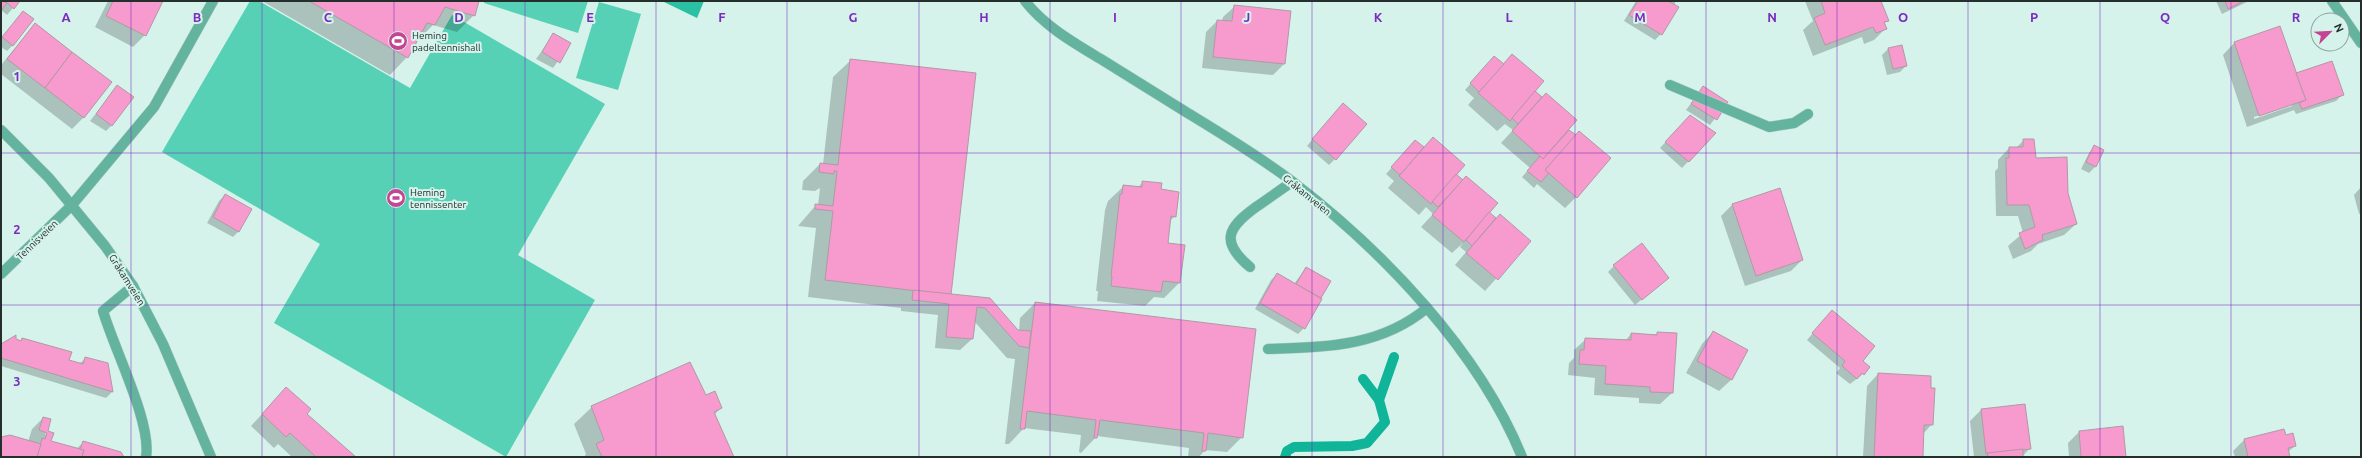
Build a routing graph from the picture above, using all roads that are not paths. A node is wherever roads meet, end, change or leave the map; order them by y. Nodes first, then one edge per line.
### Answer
1 (213, 1) edge
2 (1025, 1) edge
3 (2332, 1) edge
4 (2361, 43) edge
5 (1670, 85) dead end
6 (1808, 114) dead end
7 (1, 130) edge
8 (1292, 182) junction
9 (72, 205) junction
10 (1250, 267) dead end
11 (1, 274) edge
12 (133, 286) junction
13 (1427, 308) junction
14 (1268, 349) dead end
15 (146, 457) edge
16 (211, 457) edge
17 (1522, 457) edge

1 - 9 street, Tennisveien
2 - 8 street, Gråkamveien
3 - 4 street
5 - 6 street
7 - 9 street, Gråkamveien
8 - 10 street
8 - 13 street, Gråkamveien
9 - 11 street, Tennisveien
9 - 12 street, Gråkamveien
12 - 15 street
12 - 16 street, Gråkamveien
13 - 14 street
13 - 17 street, Gråkamveien

